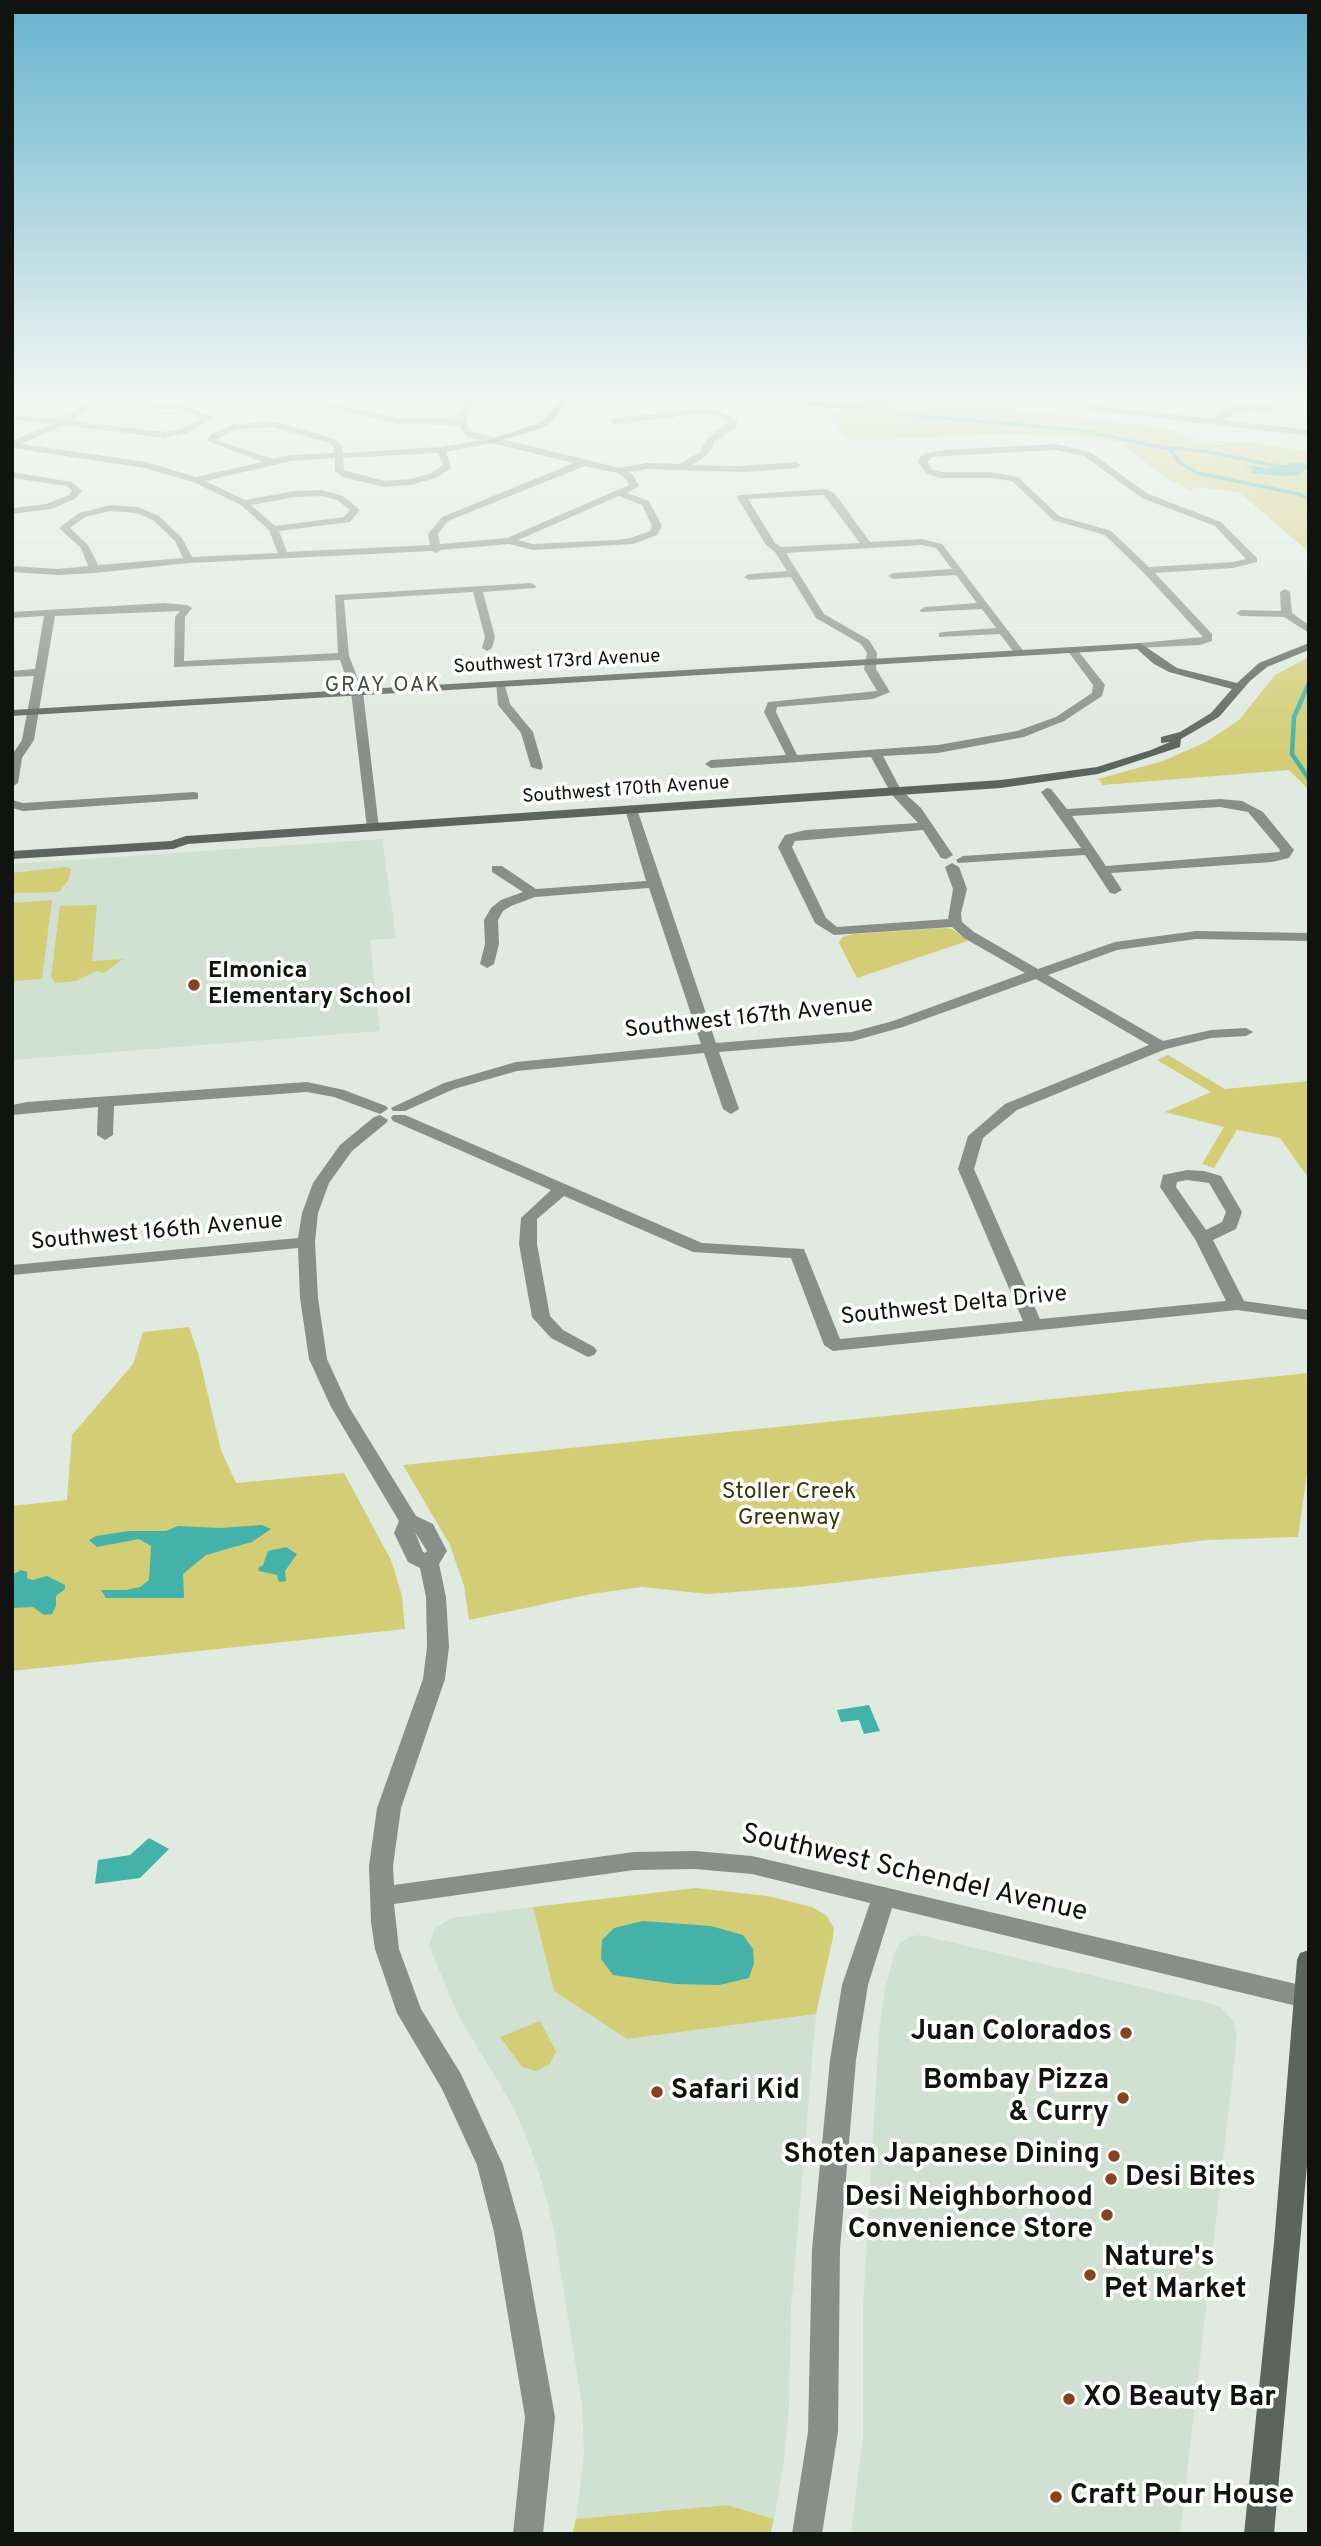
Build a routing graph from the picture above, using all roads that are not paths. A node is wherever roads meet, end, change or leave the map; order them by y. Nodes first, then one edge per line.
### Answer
1 (83, 514) edge
2 (147, 514) edge
3 (256, 514) edge
4 (352, 514) edge
5 (459, 514) edge
6 (574, 514) edge
7 (651, 514) edge
8 (753, 514) edge
9 (845, 514) edge
10 (1052, 514) edge
11 (1191, 514) edge
12 (274, 529) junction
13 (509, 541) junction
14 (867, 545) junction
15 (436, 550) junction
16 (779, 550) junction
17 (284, 556) junction
18 (189, 560) junction
19 (12, 569) edge
20 (95, 570) junction
21 (1147, 570) junction
22 (959, 572) junction
23 (794, 574) junction
24 (894, 576) dead end
25 (749, 577) dead end
26 (531, 586) dead end
27 (477, 589) junction
28 (1285, 592) dead end
29 (985, 607) junction
30 (925, 610) dead end
31 (50, 612) junction
32 (1241, 613) dead end
33 (1287, 614) junction
34 (12, 615) edge
35 (1309, 630) edge
36 (1003, 631) junction
37 (943, 635) dead end
38 (1140, 646) junction
39 (1309, 646) edge
40 (487, 648) dead end
41 (1072, 650) junction
42 (1020, 653) junction
43 (344, 656) junction
44 (870, 662) junction
45 (40, 673) junction
46 (12, 674) edge
47 (500, 684) junction
48 (1240, 687) junction
49 (357, 692) junction
50 (34, 712) junction
51 (12, 713) edge
52 (875, 753) junction
53 (793, 758) junction
54 (711, 764) dead end
55 (537, 767) dead end
56 (12, 783) edge
57 (897, 792) junction
58 (1047, 792) dead end
59 (194, 796) dead end
60 (14, 805) edge
61 (631, 809) junction
62 (1065, 813) junction
63 (928, 826) junction
64 (373, 828) junction
65 (186, 840) junction
66 (12, 848) edge
67 (1091, 851) junction
68 (12, 855) edge
69 (953, 861) junction
70 (497, 869) dead end
71 (1104, 870) junction
72 (654, 884) junction
73 (1115, 890) dead end
74 (533, 893) junction
75 (955, 923) junction
76 (1308, 937) edge
77 (487, 964) dead end
78 (1038, 973) junction
79 (1246, 1032) dead end
80 (1161, 1046) junction
81 (711, 1048) junction
82 (106, 1101) junction
83 (12, 1110) edge
84 (731, 1110) dead end
85 (399, 1113) junction
86 (380, 1114) junction
87 (105, 1135) dead end
88 (561, 1190) junction
89 (1203, 1238) dead end
90 (306, 1242) junction
91 (12, 1270) edge
92 (1237, 1305) junction
93 (1309, 1315) edge
94 (1033, 1324) junction
95 (588, 1351) dead end
96 (382, 1896) junction
97 (884, 1897) junction
98 (1309, 1960) edge
99 (1306, 1998) edge
100 (528, 2534) edge
101 (807, 2534) edge
102 (1259, 2534) edge

1 - 20 street
2 - 18 street
3 - 12 street
4 - 12 street
5 - 15 street
6 - 13 street
7 - 13 street
8 - 16 street
9 - 14 street
10 - 21 street
11 - 21 street
12 - 17 street
13 - 15 street
14 - 16 street
14 - 22 street
15 - 17 street
16 - 23 street
17 - 18 street
18 - 20 street
19 - 20 street
21 - 38 street
22 - 24 street
22 - 29 street
23 - 25 street
23 - 44 street
26 - 27 street
27 - 40 street
27 - 43 street
28 - 33 street
29 - 30 street
29 - 36 street
31 - 34 street
31 - 43 street
31 - 45 street
32 - 33 street
33 - 35 street
36 - 37 street
36 - 42 street
38 - 41 street, Southwest 173rd Avenue
38 - 48 street
39 - 48 street, Southwest 170th Avenue
41 - 42 street, Southwest 173rd Avenue
41 - 52 street
42 - 44 street, Southwest 173rd Avenue
43 - 49 street
44 - 47 street, Southwest 173rd Avenue
44 - 53 street
45 - 46 street
45 - 50 street
47 - 49 street, Southwest 173rd Avenue
47 - 55 street
48 - 57 street, Southwest 170th Avenue
49 - 50 street, Southwest 173rd Avenue
49 - 64 street
50 - 51 street, Southwest 173rd Avenue
50 - 56 street
52 - 53 street
52 - 57 street
53 - 54 street
57 - 61 street, Southwest 170th Avenue
57 - 63 street
58 - 62 street
59 - 60 street
61 - 64 street, Southwest 170th Avenue
61 - 72 street
62 - 67 street
62 - 71 street
63 - 69 street
63 - 75 street
64 - 65 street, Southwest 170th Avenue
65 - 66 street, Southwest 170th Avenue
65 - 68 street, Southwest 170th Avenue
67 - 69 street
67 - 71 street
69 - 75 street
70 - 74 street
71 - 73 street
72 - 74 street
72 - 81 street
74 - 77 street
75 - 78 street
76 - 78 street, Southwest 167th Avenue
78 - 80 street
78 - 81 street, Southwest 167th Avenue
79 - 80 street
80 - 94 street
81 - 84 street
81 - 85 street, Southwest 167th Avenue
82 - 83 street
82 - 86 street
82 - 87 street
85 - 86 street
85 - 88 street, Southwest Delta Drive
86 - 90 street
88 - 94 street, Southwest Delta Drive
88 - 95 street
89 - 92 street
90 - 91 street, Southwest 166th Avenue
90 - 96 street
92 - 93 street, Southwest Delta Drive
92 - 94 street, Southwest Delta Drive
96 - 97 street, Southwest Schendel Avenue
96 - 100 street
97 - 99 street, Southwest Schendel Avenue
97 - 101 street
98 - 99 street
99 - 102 street

